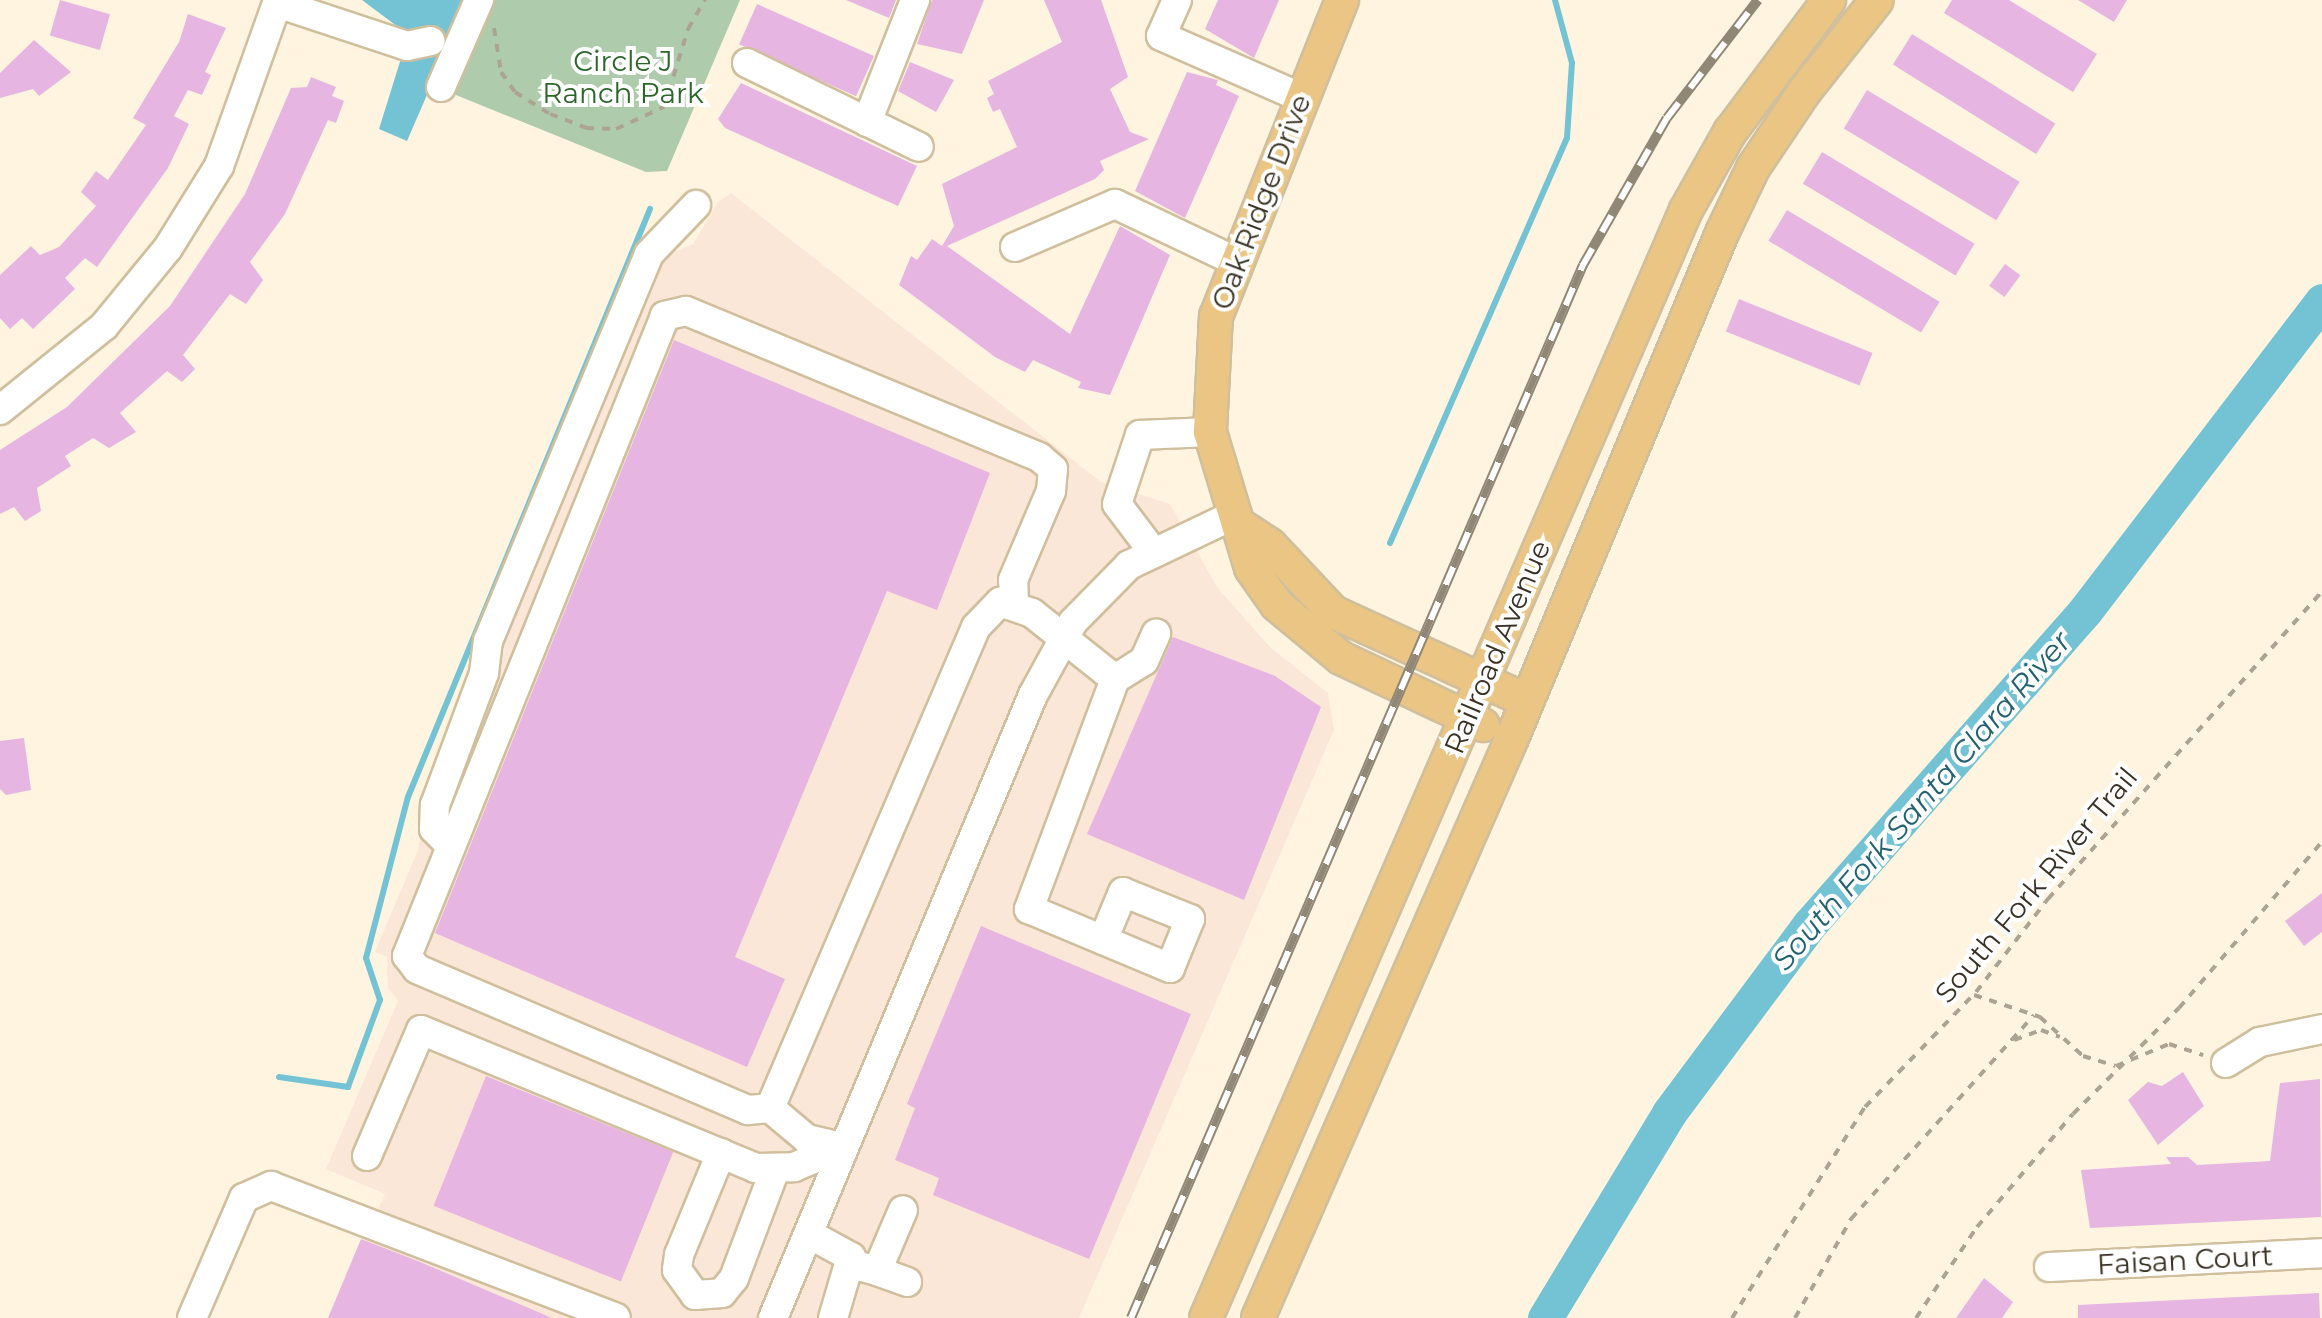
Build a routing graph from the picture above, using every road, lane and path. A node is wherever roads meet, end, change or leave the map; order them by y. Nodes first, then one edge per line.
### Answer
1 (706, 0) edge
2 (915, 0) edge
3 (1176, 0) edge
4 (1342, 0) edge
5 (1829, 0) edge
6 (1877, 0) edge
7 (278, 2) edge
8 (487, 10) edge
9 (430, 41) dead end
10 (747, 64) dead end
11 (441, 87) dead end
12 (1302, 98) junction
13 (867, 122) junction
14 (919, 147) dead end
15 (696, 205) dead end
16 (1015, 247) dead end
17 (1233, 260) junction
18 (3, 401) edge
19 (1210, 432) junction
20 (1238, 520) junction
21 (1154, 554) junction
22 (2322, 590) edge
23 (1014, 602) junction
24 (1156, 634) dead end
25 (1065, 637) junction
26 (1115, 679) junction
27 (1481, 683) junction
28 (1527, 702) junction
29 (1467, 717) junction
30 (1512, 738) junction
31 (2322, 842) edge
32 (448, 844) junction
33 (1103, 940) dead end
34 (1974, 994) junction
35 (2034, 1014) junction
36 (2322, 1029) edge
37 (2068, 1042) junction
38 (2006, 1045) junction
39 (2226, 1063) joint
40 (2116, 1066) junction
41 (770, 1108) junction
42 (842, 1147) junction
43 (721, 1153) junction
44 (367, 1156) dead end
45 (774, 1172) junction
46 (904, 1210) dead end
47 (809, 1234) junction
48 (2322, 1254) edge
49 (864, 1267) junction
50 (2049, 1267) dead end
51 (907, 1282) dead end
52 (843, 1315) edge
53 (192, 1318) edge
54 (616, 1318) edge
55 (773, 1318) edge
56 (1206, 1318) edge
57 (1258, 1318) edge
58 (1732, 1318) edge
59 (1795, 1318) edge
60 (1916, 1318) edge

1 - 8 path
2 - 13 street
3 - 12 street
4 - 12 main road, Oak Ridge Drive
5 - 27 main road, Railroad Avenue
6 - 28 main road, Railroad Avenue
7 - 9 street
7 - 18 street
8 - 11 street
10 - 13 street
12 - 17 main road, Oak Ridge Drive
13 - 14 street
15 - 32 street
16 - 17 street
17 - 19 main road, Oak Ridge Drive
19 - 20 main road, Oak Ridge Drive
19 - 21 street
20 - 21 street
20 - 27 main road
20 - 29 main road, Oak Ridge Drive
21 - 25 street
22 - 34 path, South Fork River Trail
23 - 25 street
23 - 32 street
23 - 41 street
24 - 26 street
25 - 26 street
25 - 42 street
26 - 33 street
27 - 28 main road
27 - 29 main road, Railroad Avenue
28 - 30 main road, Railroad Avenue
29 - 30 main road, Oak Ridge Drive
29 - 56 main road, Railroad Avenue
30 - 57 main road, Railroad Avenue
31 - 40 path
32 - 41 street
34 - 35 path
34 - 58 path, South Fork River Trail
35 - 37 path
35 - 38 path
36 - 39 street
37 - 38 path
37 - 40 path
38 - 59 path
39 - 40 path
40 - 60 path
41 - 42 street
42 - 45 street
42 - 47 street
43 - 44 street
43 - 45 street
43 - 45 street
46 - 49 street
47 - 49 street
47 - 55 street
48 - 50 street, Faisan Court
49 - 51 street
49 - 52 street
53 - 54 street

